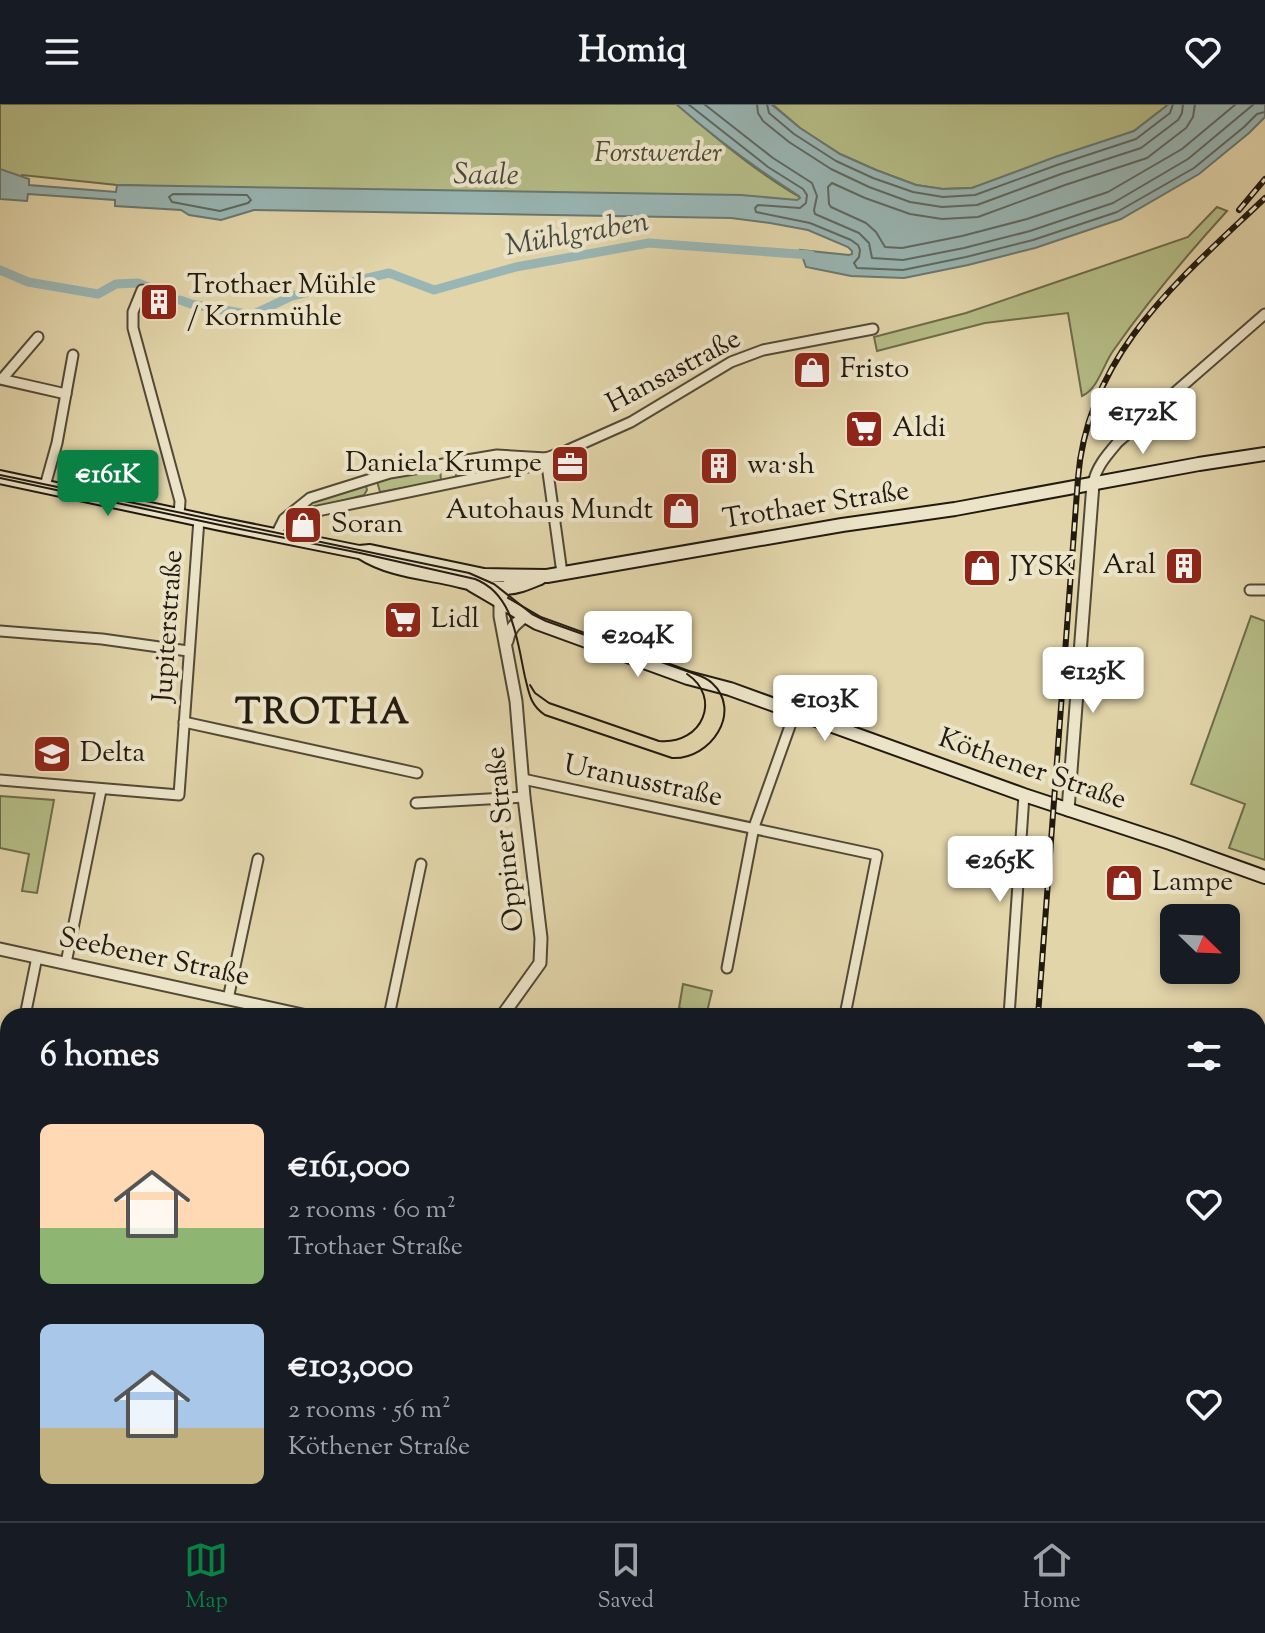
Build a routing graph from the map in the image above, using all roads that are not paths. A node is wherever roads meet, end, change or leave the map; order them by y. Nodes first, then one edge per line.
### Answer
1 (142, 290) dead end
2 (1265, 314) edge
3 (873, 329) dead end
4 (38, 337) dead end
5 (73, 355) dead end
6 (1, 379) edge
7 (66, 394) junction
8 (1265, 454) edge
9 (518, 456) junction
10 (546, 458) junction
11 (448, 463) junction
12 (520, 469) junction
13 (0, 477) edge
14 (373, 479) junction
15 (1093, 484) junction
16 (451, 485) junction
17 (45, 486) junction
18 (377, 498) junction
19 (294, 511) junction
20 (179, 515) junction
21 (199, 519) junction
22 (276, 535) junction
23 (359, 552) junction
24 (562, 573) junction
25 (522, 576) junction
26 (547, 576) junction
27 (472, 585) junction
28 (505, 588) junction
29 (1250, 590) dead end
30 (1265, 590) edge
31 (500, 601) junction
32 (524, 617) junction
33 (0, 631) edge
34 (506, 646) junction
35 (188, 651) junction
36 (795, 712) junction
37 (184, 722) junction
38 (417, 773) dead end
39 (523, 779) junction
40 (0, 780) edge
41 (101, 790) junction
42 (1024, 795) junction
43 (524, 797) junction
44 (416, 803) dead end
45 (1068, 810) junction
46 (754, 827) junction
47 (258, 859) dead end
48 (421, 864) dead end
49 (1265, 877) edge
50 (0, 949) edge
51 (37, 957) junction
52 (66, 963) junction
53 (727, 968) dead end
54 (228, 999) junction
55 (27, 1008) edge
56 (270, 1008) edge
57 (391, 1008) edge
58 (508, 1008) edge
59 (846, 1008) edge
60 (1010, 1008) edge

1 - 20 street
2 - 15 street
3 - 10 street, Hansastraße
4 - 6 street
5 - 7 street
6 - 7 street
7 - 17 street
8 - 15 main road, Trothaer Straße
9 - 10 street
9 - 11 street
9 - 12 street
10 - 12 street, Hansastraße
10 - 24 street
11 - 14 street
11 - 16 street
12 - 16 street, Hansastraße
13 - 17 main road, Trothaer Straße
14 - 18 street
14 - 19 street
15 - 24 main road, Trothaer Straße
15 - 45 street
16 - 18 street, Hansastraße
17 - 20 main road, Trothaer Straße
18 - 19 street, Hansastraße
19 - 22 street
20 - 21 main road, Trothaer Straße
21 - 22 main road, Trothaer Straße
21 - 35 street, Jupiterstraße
22 - 23 main road, Trothaer Straße
23 - 25 main road, Trothaer Straße
23 - 27 main road, Trothaer Straße
24 - 26 main road, Trothaer Straße
25 - 26 main road, Trothaer Straße
25 - 28 street
26 - 28 main road, Trothaer Straße
27 - 28 main road, Trothaer Straße
27 - 31 main road, Köthener Straße
28 - 31 street, Oppiner Straße
29 - 30 street
31 - 32 main road, Köthener Straße
31 - 34 street, Oppiner Straße
32 - 34 street
32 - 36 main road, Köthener Straße
33 - 35 street
34 - 39 street, Oppiner Straße
35 - 37 street, Jupiterstraße
36 - 42 main road, Köthener Straße
36 - 46 street, Uranusstraße
37 - 38 street
37 - 41 street, Jupiterstraße
39 - 43 street, Oppiner Straße
39 - 46 street, Uranusstraße
40 - 41 street, Jupiterstraße
41 - 52 street
42 - 45 main road, Köthener Straße
42 - 60 street
43 - 44 street
43 - 58 street, Oppiner Straße
45 - 49 main road, Köthener Straße
46 - 53 street, Uranusstraße
46 - 59 street, Uranusstraße
47 - 54 street
48 - 57 street
50 - 51 street, Seebener Straße
51 - 52 street, Seebener Straße
51 - 55 street, Seebener Straße
52 - 54 street, Seebener Straße
54 - 56 street, Seebener Straße

